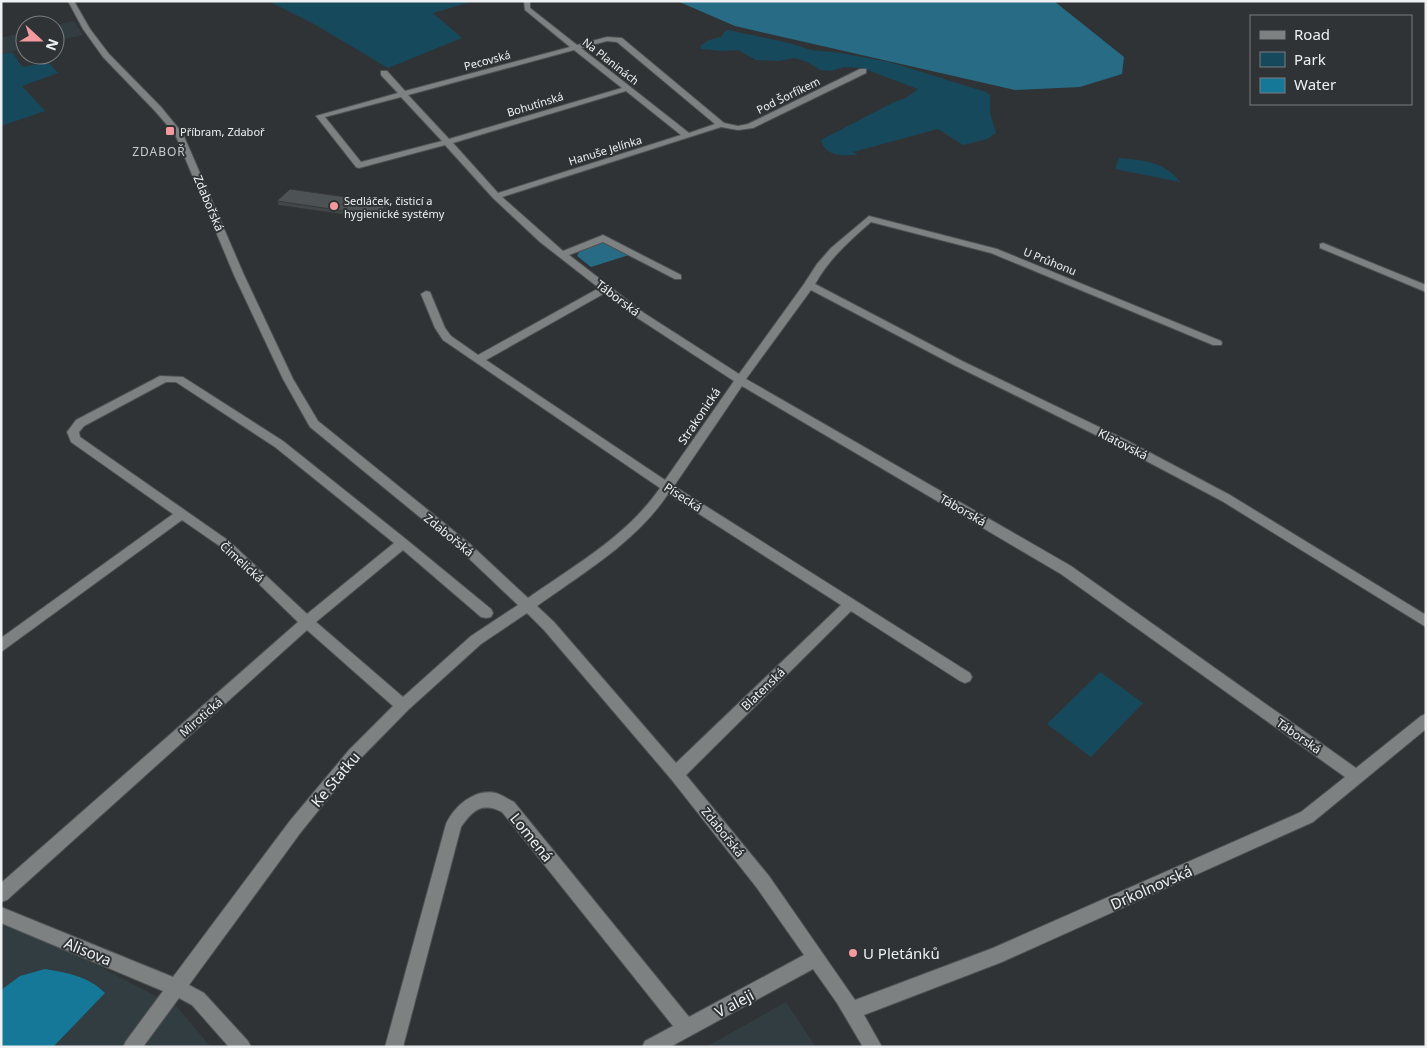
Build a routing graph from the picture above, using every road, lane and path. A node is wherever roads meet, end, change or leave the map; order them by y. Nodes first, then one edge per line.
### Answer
1 (71, 1) edge
2 (527, 1) edge
3 (576, 48) junction
4 (863, 71) dead end
5 (384, 73) dead end
6 (628, 88) junction
7 (404, 95) junction
8 (721, 125) junction
9 (688, 136) junction
10 (448, 142) junction
11 (496, 196) junction
12 (869, 219) joint
13 (1323, 246) dead end
14 (562, 255) junction
15 (678, 276) dead end
16 (809, 286) junction
17 (605, 289) junction
18 (1426, 289) edge
19 (426, 294) dead end
20 (1217, 343) dead end
21 (478, 360) junction
22 (740, 380) junction
23 (668, 488) junction
24 (181, 514) junction
25 (403, 543) junction
26 (850, 604) junction
27 (529, 605) junction
28 (486, 613) dead end
29 (307, 622) junction
30 (1426, 622) edge
31 (1, 646) edge
32 (965, 677) dead end
33 (403, 706) junction
34 (1426, 720) edge
35 (676, 774) junction
36 (1357, 777) junction
37 (1, 894) edge
38 (1, 915) edge
39 (816, 958) junction
40 (175, 987) junction
41 (851, 1012) junction
42 (686, 1028) junction
43 (132, 1047) edge
44 (242, 1047) edge
45 (394, 1047) edge
46 (651, 1047) edge
47 (872, 1047) edge

1 - 27 street, Zdabořská
2 - 3 street, Na Planinách
3 - 6 street, Na Planinách
3 - 7 street, Pecovská
3 - 8 street, Pecovská
4 - 8 street, Pod Šorfíkem
5 - 7 street, Táborská
6 - 9 street, Na Planinách
6 - 10 street, Bohutínská
7 - 10 street, Táborská
7 - 10 street
8 - 9 street, Hanuše Jelínka
9 - 11 street, Hanuše Jelínka
10 - 11 street, Táborská
11 - 14 street, Táborská
12 - 16 street, Strakonická
12 - 20 street, U Průhonu
13 - 18 street
14 - 15 street
14 - 17 street, Táborská
16 - 22 street, Strakonická
16 - 30 street, Klatovská
17 - 21 street
17 - 22 street, Táborská
19 - 21 street, Písecká
21 - 23 street, Písecká
22 - 23 street, Strakonická
22 - 36 street, Táborská
23 - 26 street, Písecká
23 - 27 street, Strakonická
24 - 25 street, Čimelická
24 - 29 street, Čimelická
24 - 31 street
25 - 28 street
25 - 29 street, Mirotická
26 - 32 street, Písecká
26 - 35 street, Blatenská
27 - 33 street, Ke Statku
27 - 35 street, Zdabořská
29 - 33 street, Čimelická
29 - 37 street, Mirotická
33 - 40 street, Ke Statku
34 - 36 street, Drkolnovská
35 - 39 street, Zdabořská
36 - 41 street, Drkolnovská
38 - 40 street, Alisova
39 - 41 street, Zdabořská
39 - 42 street, V aleji
40 - 43 street, Ke Statku
40 - 44 street
41 - 47 street, Zdabořská
42 - 45 street, Lomená
42 - 46 street, V aleji

